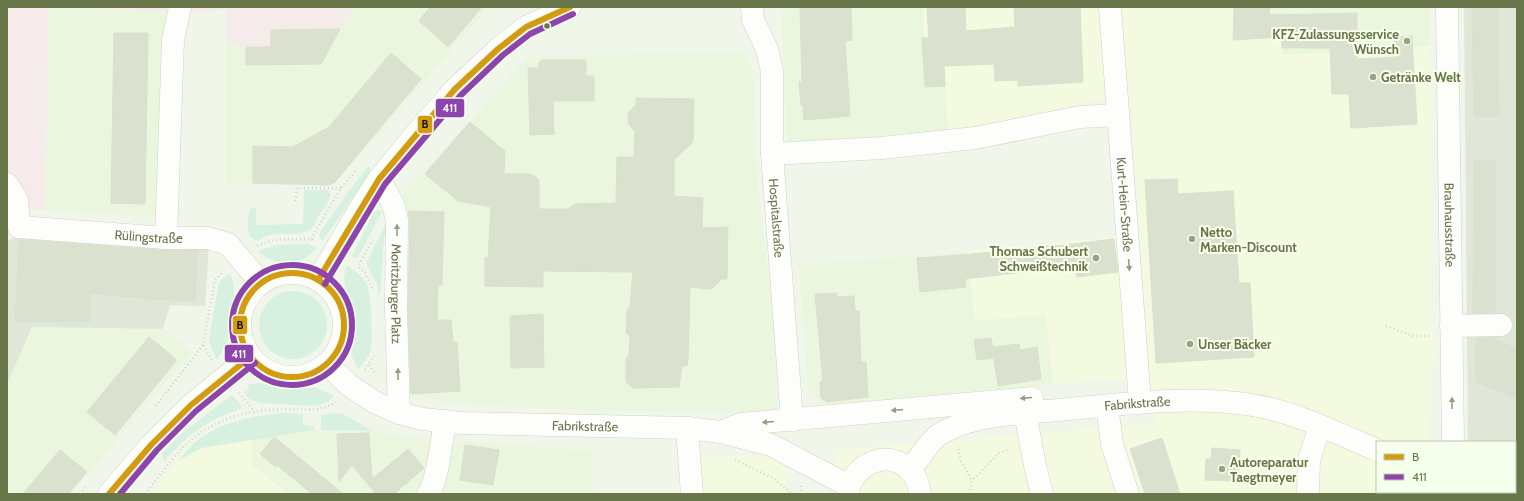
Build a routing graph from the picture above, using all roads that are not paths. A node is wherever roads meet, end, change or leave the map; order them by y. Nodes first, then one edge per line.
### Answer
1 (180, 7) edge
2 (570, 7) edge
3 (1110, 7) edge
4 (1447, 7) edge
5 (753, 13) edge
6 (525, 17) edge
7 (1117, 115) junction
8 (772, 154) junction
9 (379, 179) junction
10 (7, 184) edge
11 (13, 230) edge
12 (166, 238) junction
13 (318, 280) junction
14 (261, 283) junction
15 (1501, 324) dead end
16 (1451, 331) junction
17 (250, 357) junction
18 (327, 364) junction
19 (1122, 404) junction
20 (399, 413) junction
21 (1025, 413) junction
22 (792, 420) junction
23 (445, 421) junction
24 (1320, 426) junction
25 (687, 428) junction
26 (721, 432) junction
27 (1453, 441) edge
28 (1376, 450) edge
29 (910, 471) junction
30 (848, 490) edge
31 (109, 494) edge
32 (428, 494) edge
33 (692, 494) edge
34 (920, 494) edge
35 (1042, 494) edge
36 (1128, 494) edge
37 (1308, 494) edge

1 - 12 street
2 - 6 street
3 - 7 street, Kurt-Hein-Straße
4 - 16 street, Brauhausstraße
5 - 8 street, Hospitalstraße
6 - 9 street
7 - 8 street
7 -> 19 street, Kurt-Hein-Straße
8 - 22 street, Hospitalstraße
9 - 13 street
20 -> 9 street, Moritzburger Platz
10 - 11 street
11 - 12 street, Rülingstraße
12 - 14 street, Rülingstraße
13 - 14 street
13 - 18 street
14 - 17 street
15 - 16 street
27 -> 16 street, Brauhausstraße
17 - 18 street
17 - 31 street
18 - 20 street, Fabrikstraße
19 - 21 street, Fabrikstraße
19 -> 22 street
19 - 24 street, Fabrikstraße
19 - 36 street, Kurt-Hein-Straße
20 - 23 street, Fabrikstraße
21 - 29 street, Fabrikstraße
21 - 35 street
22 -> 26 street
23 - 25 street, Fabrikstraße
23 - 32 street
24 - 28 street, Fabrikstraße
24 - 37 street
25 - 26 street, Fabrikstraße
25 - 33 street
26 - 30 street, Fabrikstraße
29 - 30 street
29 - 34 street

